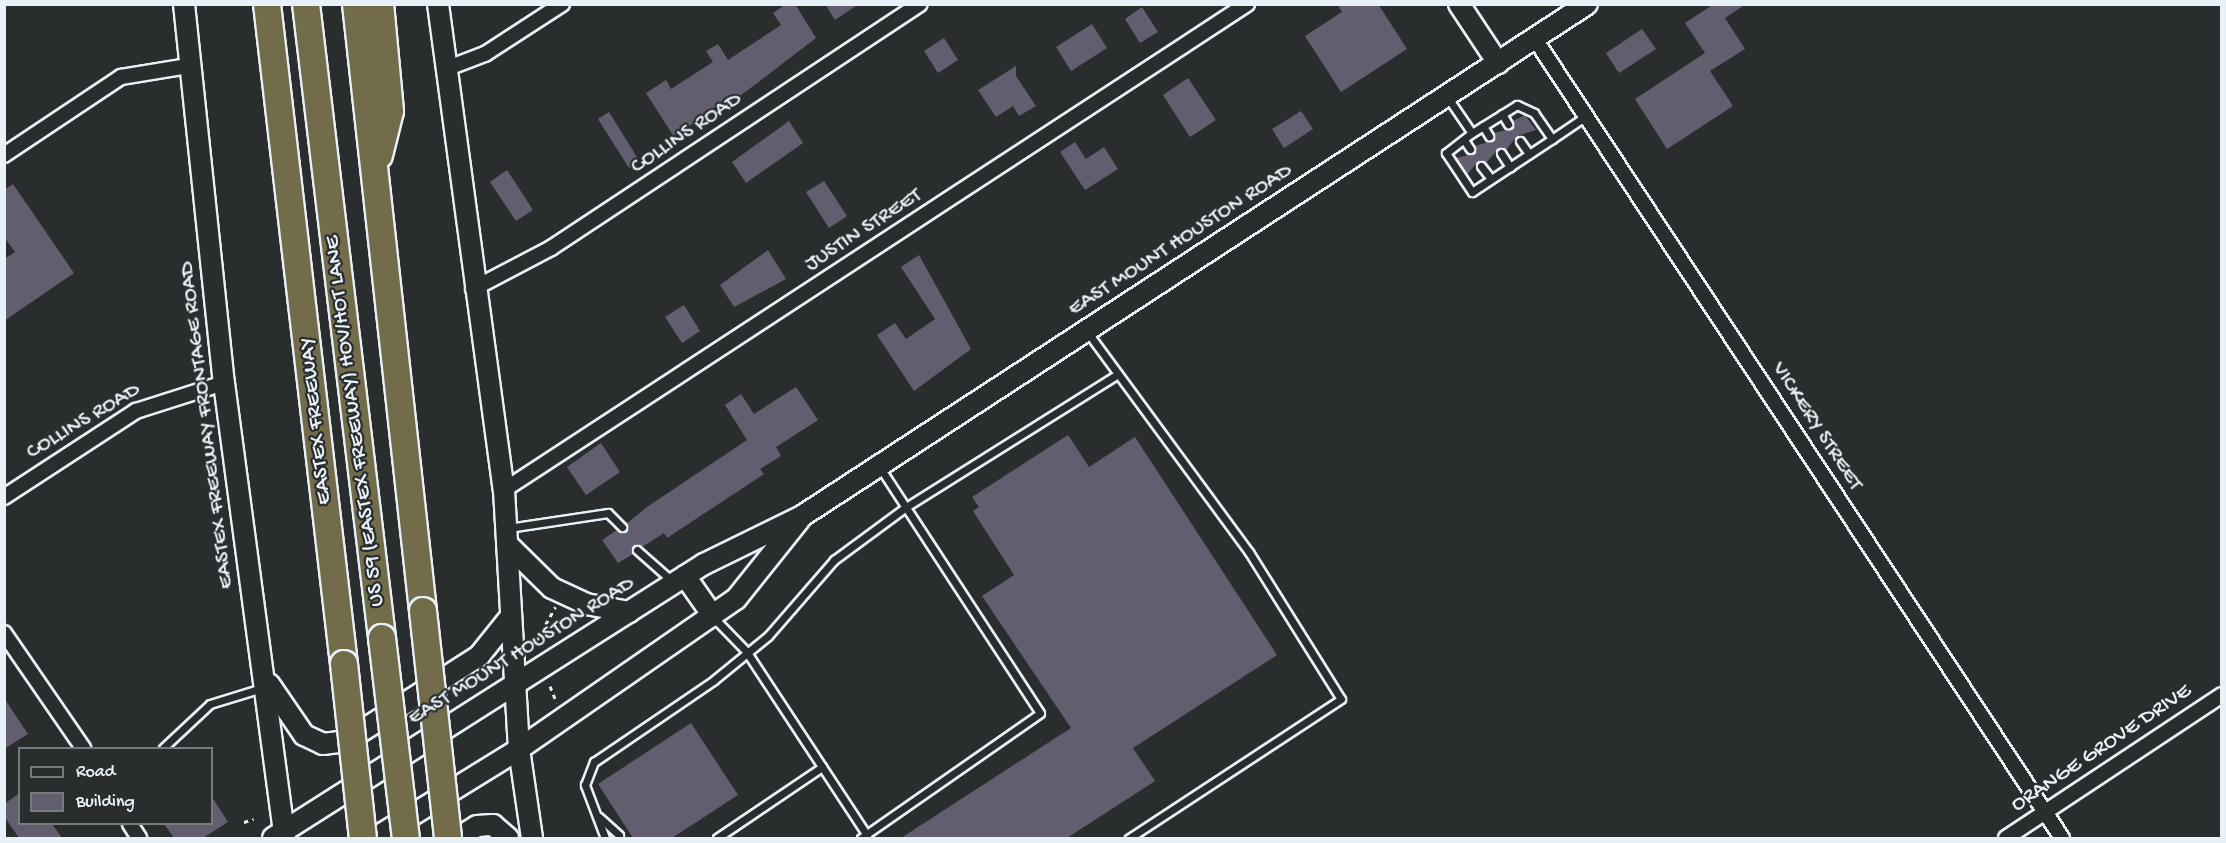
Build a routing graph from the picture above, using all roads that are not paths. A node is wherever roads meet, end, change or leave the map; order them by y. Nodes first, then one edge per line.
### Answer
1 (184, 4) edge
2 (254, 4) edge
3 (267, 4) edge
4 (306, 4) edge
5 (356, 4) edge
6 (380, 4) edge
7 (438, 4) edge
8 (562, 4) edge
9 (919, 4) edge
10 (1246, 4) edge
11 (1459, 4) edge
12 (1587, 4) edge
13 (1535, 39) junction
14 (273, 61) junction
15 (1498, 63) junction
16 (188, 66) junction
17 (448, 68) junction
18 (1447, 96) junction
19 (1502, 114) junction
20 (1586, 116) junction
21 (1508, 124) dead end
22 (1483, 126) junction
23 (1472, 133) junction
24 (1489, 136) dead end
25 (1552, 139) junction
26 (1464, 140) junction
27 (1520, 141) dead end
28 (1470, 149) dead end
29 (1501, 153) dead end
30 (1529, 154) junction
31 (4, 155) edge
32 (1481, 166) dead end
33 (1510, 167) junction
34 (375, 173) junction
35 (1491, 179) junction
36 (472, 289) junction
37 (1086, 331) junction
38 (1118, 374) junction
39 (224, 383) junction
40 (879, 467) junction
41 (504, 490) junction
42 (4, 497) edge
43 (906, 507) junction
44 (802, 516) junction
45 (621, 527) dead end
46 (506, 536) junction
47 (637, 550) dead end
48 (680, 580) junction
49 (629, 612) junction
50 (511, 616) junction
51 (712, 616) junction
52 (4, 633) edge
53 (746, 651) junction
54 (264, 680) junction
55 (515, 685) junction
56 (2222, 694) edge
57 (82, 747) edge
58 (164, 747) edge
59 (519, 749) junction
60 (822, 767) junction
61 (2045, 812) junction
62 (597, 816) junction
63 (131, 825) edge
64 (619, 835) dead end
65 (281, 836) edge
66 (864, 837) edge
67 (139, 838) edge
68 (363, 838) edge
69 (375, 838) edge
70 (406, 838) edge
71 (448, 838) edge
72 (458, 838) edge
73 (508, 838) edge
74 (532, 838) edge
75 (605, 838) edge
76 (717, 838) edge
77 (1129, 838) edge
78 (2006, 838) edge
79 (2062, 838) edge

1 - 16 main road, EASTEX FREEWAY FRONTAGE ROAD
2 - 14 highway
3 - 14 highway, EASTEX FREEWAY
4 - 70 highway, US 59 (EASTEX FREEWAY) HOV/HOT LANE, bridge
5 - 34 highway
6 - 34 highway
7 - 17 main road
8 - 17 street
9 - 36 street, COLLINS ROAD
10 - 41 street, JUSTIN STREET
11 - 15 main road
12 - 13 main road, EAST MOUNT HOUSTON ROAD
13 - 15 main road, EAST MOUNT HOUSTON ROAD
13 - 20 street, VICKERY STREET
14 - 68 highway, EASTEX FREEWAY, bridge
15 - 18 main road, EAST MOUNT HOUSTON ROAD
16 - 31 street
16 - 39 main road, EASTEX FREEWAY FRONTAGE ROAD
17 - 36 main road
18 - 23 lane
18 - 37 main road, EAST MOUNT HOUSTON ROAD
19 - 21 lane
19 - 22 lane
19 - 25 lane
20 - 25 lane
20 - 61 street, VICKERY STREET
22 - 23 lane
22 - 24 lane
23 - 26 lane
25 - 30 lane
26 - 28 lane
26 - 35 lane
27 - 30 lane
29 - 33 lane
30 - 33 lane
32 - 35 lane
33 - 35 lane
34 - 71 highway, bridge
36 - 41 main road
37 - 38 lane
37 - 40 main road, EAST MOUNT HOUSTON ROAD
38 - 43 lane
38 - 77 lane
39 - 42 street, COLLINS ROAD
39 - 54 main road, EASTEX FREEWAY FRONTAGE ROAD
40 - 43 lane
40 - 44 main road, EAST MOUNT HOUSTON ROAD
41 - 46 main road
43 - 53 lane
43 - 66 lane
44 - 48 main road, EAST MOUNT HOUSTON ROAD
44 - 51 main road, EAST MOUNT HOUSTON ROAD
45 - 46 lane
46 - 49 main road
46 - 50 main road
47 - 48 lane
48 - 49 main road, EAST MOUNT HOUSTON ROAD
48 - 51 main road
49 - 55 main road, EAST MOUNT HOUSTON ROAD
50 - 54 main road
50 - 55 main road
51 - 53 lane
51 - 59 main road, EAST MOUNT HOUSTON ROAD
52 - 57 street
53 - 60 lane
53 - 62 lane
54 - 58 lane
54 - 65 main road, EASTEX FREEWAY FRONTAGE ROAD
55 - 59 main road
55 - 65 main road, EAST MOUNT HOUSTON ROAD
56 - 61 street, ORANGE GROVE DRIVE
59 - 69 main road, EAST MOUNT HOUSTON ROAD
59 - 74 main road
60 - 66 lane
60 - 76 lane
61 - 78 street, ORANGE GROVE DRIVE
61 - 79 street, VICKERY STREET
62 - 64 lane
62 - 75 lane
63 - 67 street
72 - 73 main road

